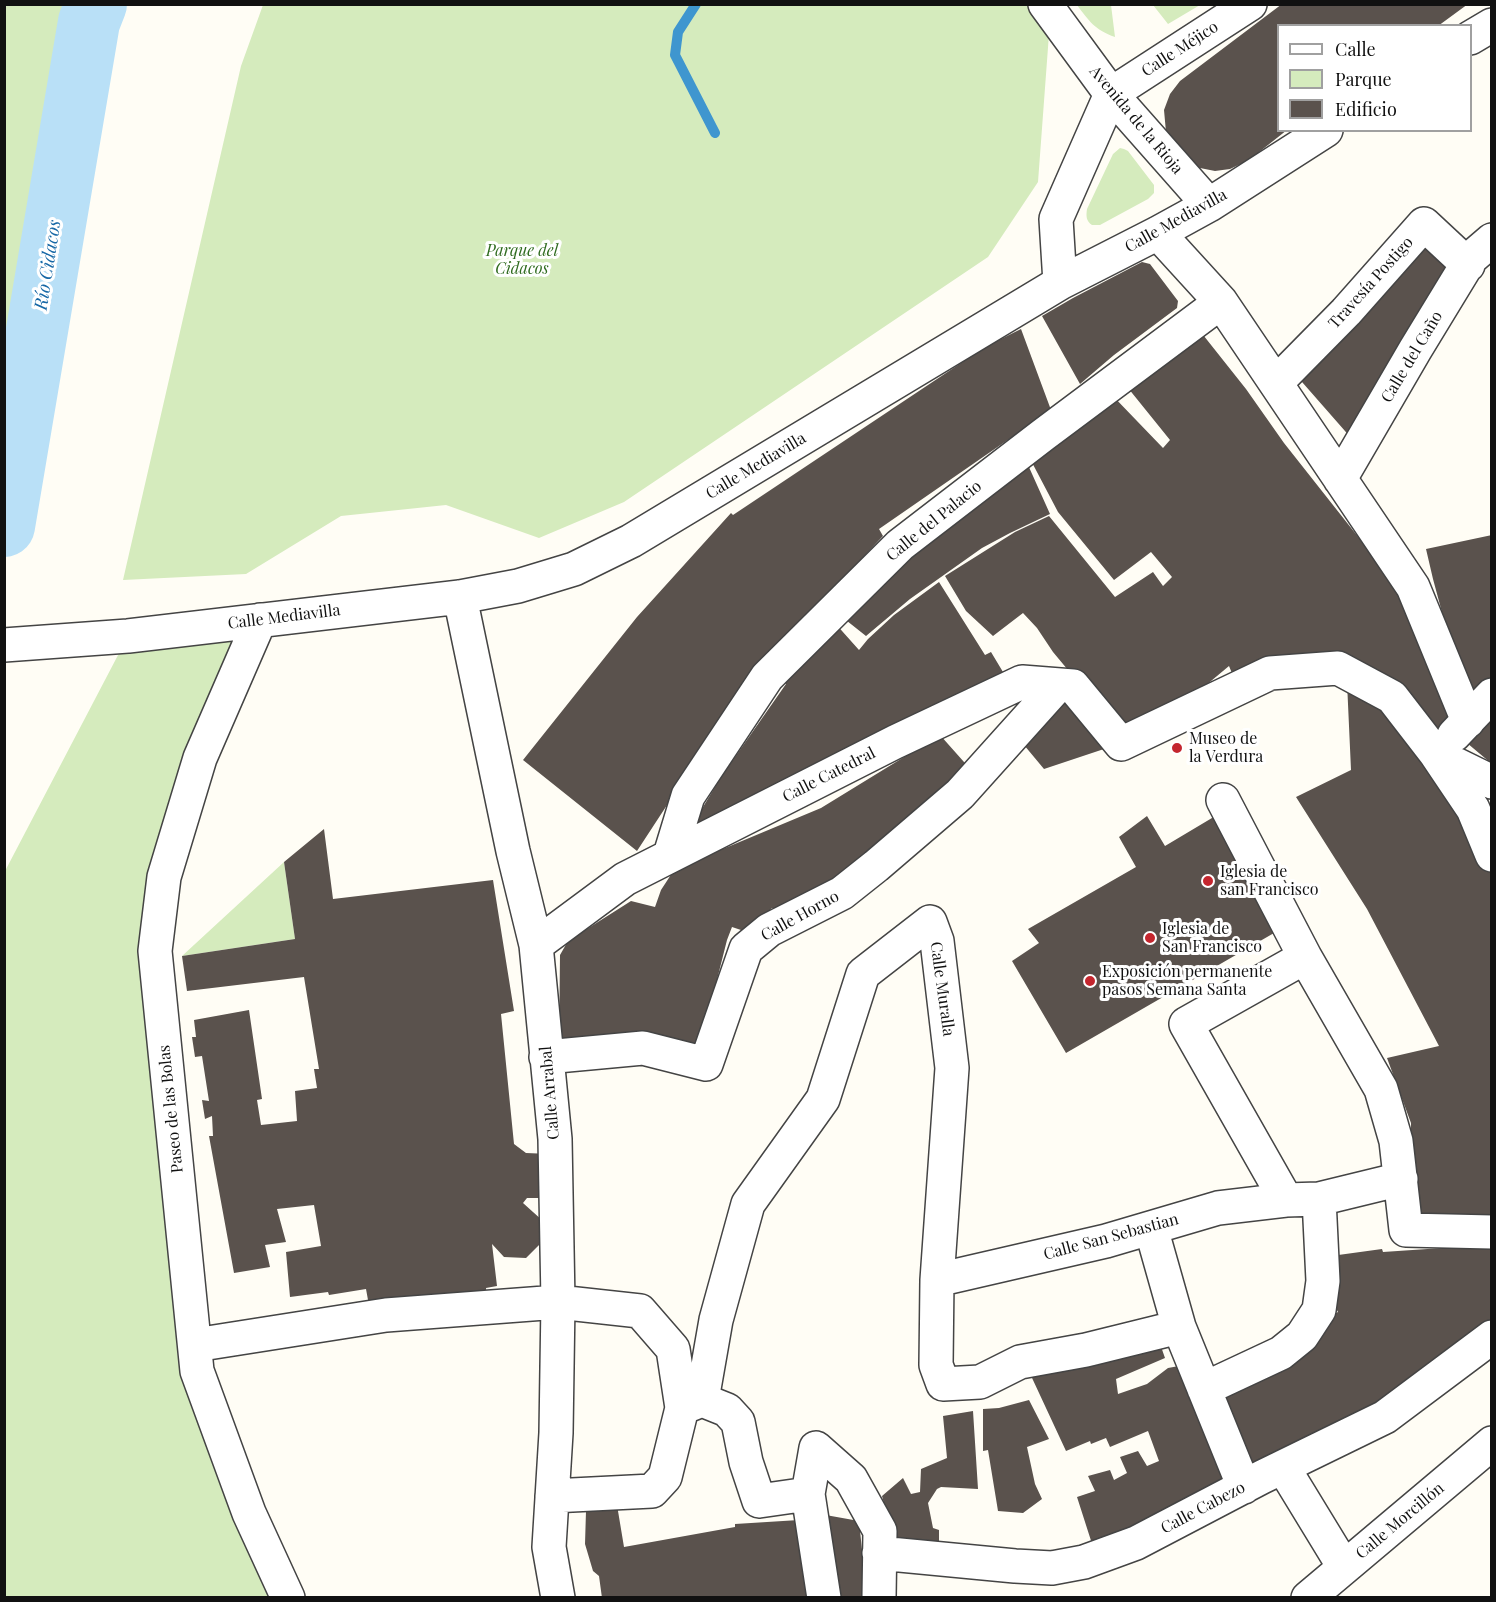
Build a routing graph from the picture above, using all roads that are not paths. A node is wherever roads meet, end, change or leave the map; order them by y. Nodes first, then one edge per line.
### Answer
1 (1045, 4) edge
2 (1250, 4) edge
3 (1491, 25) edge
4 (1472, 37) edge
5 (1111, 94) junction
6 (1323, 132) edge
7 (1209, 205) junction
8 (1158, 233) junction
9 (1491, 240) edge
10 (1468, 265) junction
11 (1059, 283) junction
12 (1221, 302) junction
13 (1275, 383) junction
14 (1340, 479) junction
15 (460, 597) junction
16 (260, 620) junction
17 (4, 645) edge
18 (1058, 685) junction
19 (1491, 696) edge
20 (1468, 721) junction
21 (1436, 754) junction
22 (1491, 782) edge
23 (1223, 800) dead end
24 (670, 855) junction
25 (1491, 855) edge
26 (536, 945) junction
27 (1305, 957) junction
28 (546, 1057) junction
29 (1401, 1179) junction
30 (1319, 1199) junction
31 (1286, 1200) junction
32 (1151, 1228) junction
33 (1491, 1232) edge
34 (937, 1280) junction
35 (558, 1302) junction
36 (1179, 1327) junction
37 (1491, 1337) edge
38 (195, 1345) junction
39 (1204, 1389) junction
40 (692, 1404) junction
41 (1491, 1443) edge
42 (1283, 1467) junction
43 (1244, 1487) junction
44 (808, 1494) junction
45 (552, 1496) junction
46 (879, 1553) junction
47 (1344, 1567) junction
48 (288, 1598) edge
49 (558, 1598) edge
50 (824, 1598) edge
51 (879, 1598) edge
52 (1308, 1598) edge

1 - 5 street, Avenida de la Rioja
2 - 5 street, Calle Méjico
3 - 4 street
5 - 7 street, Avenida de la Rioja
5 - 11 street
6 - 7 street, Calle Mediavilla
7 - 8 street, Calle Mediavilla
8 - 11 street, Calle Mediavilla
8 - 12 street
9 - 10 street, Calle del Caño
10 - 13 street, Travesía Postigo
10 - 14 street, Calle del Caño
11 - 15 street, Calle Mediavilla
12 - 13 street
12 - 24 street, Calle del Palacio
13 - 14 street
14 - 20 street
15 - 16 street, Calle Mediavilla
15 - 26 street, Calle Arrabal
16 - 17 street, Calle Mediavilla
16 - 38 street, Paseo de las Bolas
18 - 21 street, Calle Catedral
18 - 24 street, Calle Catedral
18 - 28 street, Calle Horno
19 - 20 street
20 - 21 street
21 - 22 street
21 - 25 street
23 - 27 street
24 - 26 street, Calle Catedral
26 - 28 street, Calle Arrabal
27 - 29 street
27 - 31 street
28 - 35 street, Calle Arrabal
29 - 30 street, Calle San Sebastian
29 - 33 street
30 - 31 street, Calle San Sebastian
30 - 39 street
31 - 32 street, Calle San Sebastian
32 - 34 street, Calle San Sebastian
32 - 36 street
34 - 36 street, Calle Muralla
34 - 40 street, Calle Muralla
35 - 38 street
35 - 40 street
35 - 45 street, Calle Arrabal
36 - 39 street
37 - 42 street, Calle Cabezo
38 - 48 street, Paseo de las Bolas
39 - 43 street
40 - 44 street
40 - 45 street
41 - 47 street, Calle Morcillón
42 - 43 street, Calle Cabezo
42 - 47 street
43 - 46 street, Calle Cabezo
44 - 46 street
44 - 50 street
45 - 49 street, Calle Arrabal
46 - 51 street
47 - 52 street, Calle Morcillón

